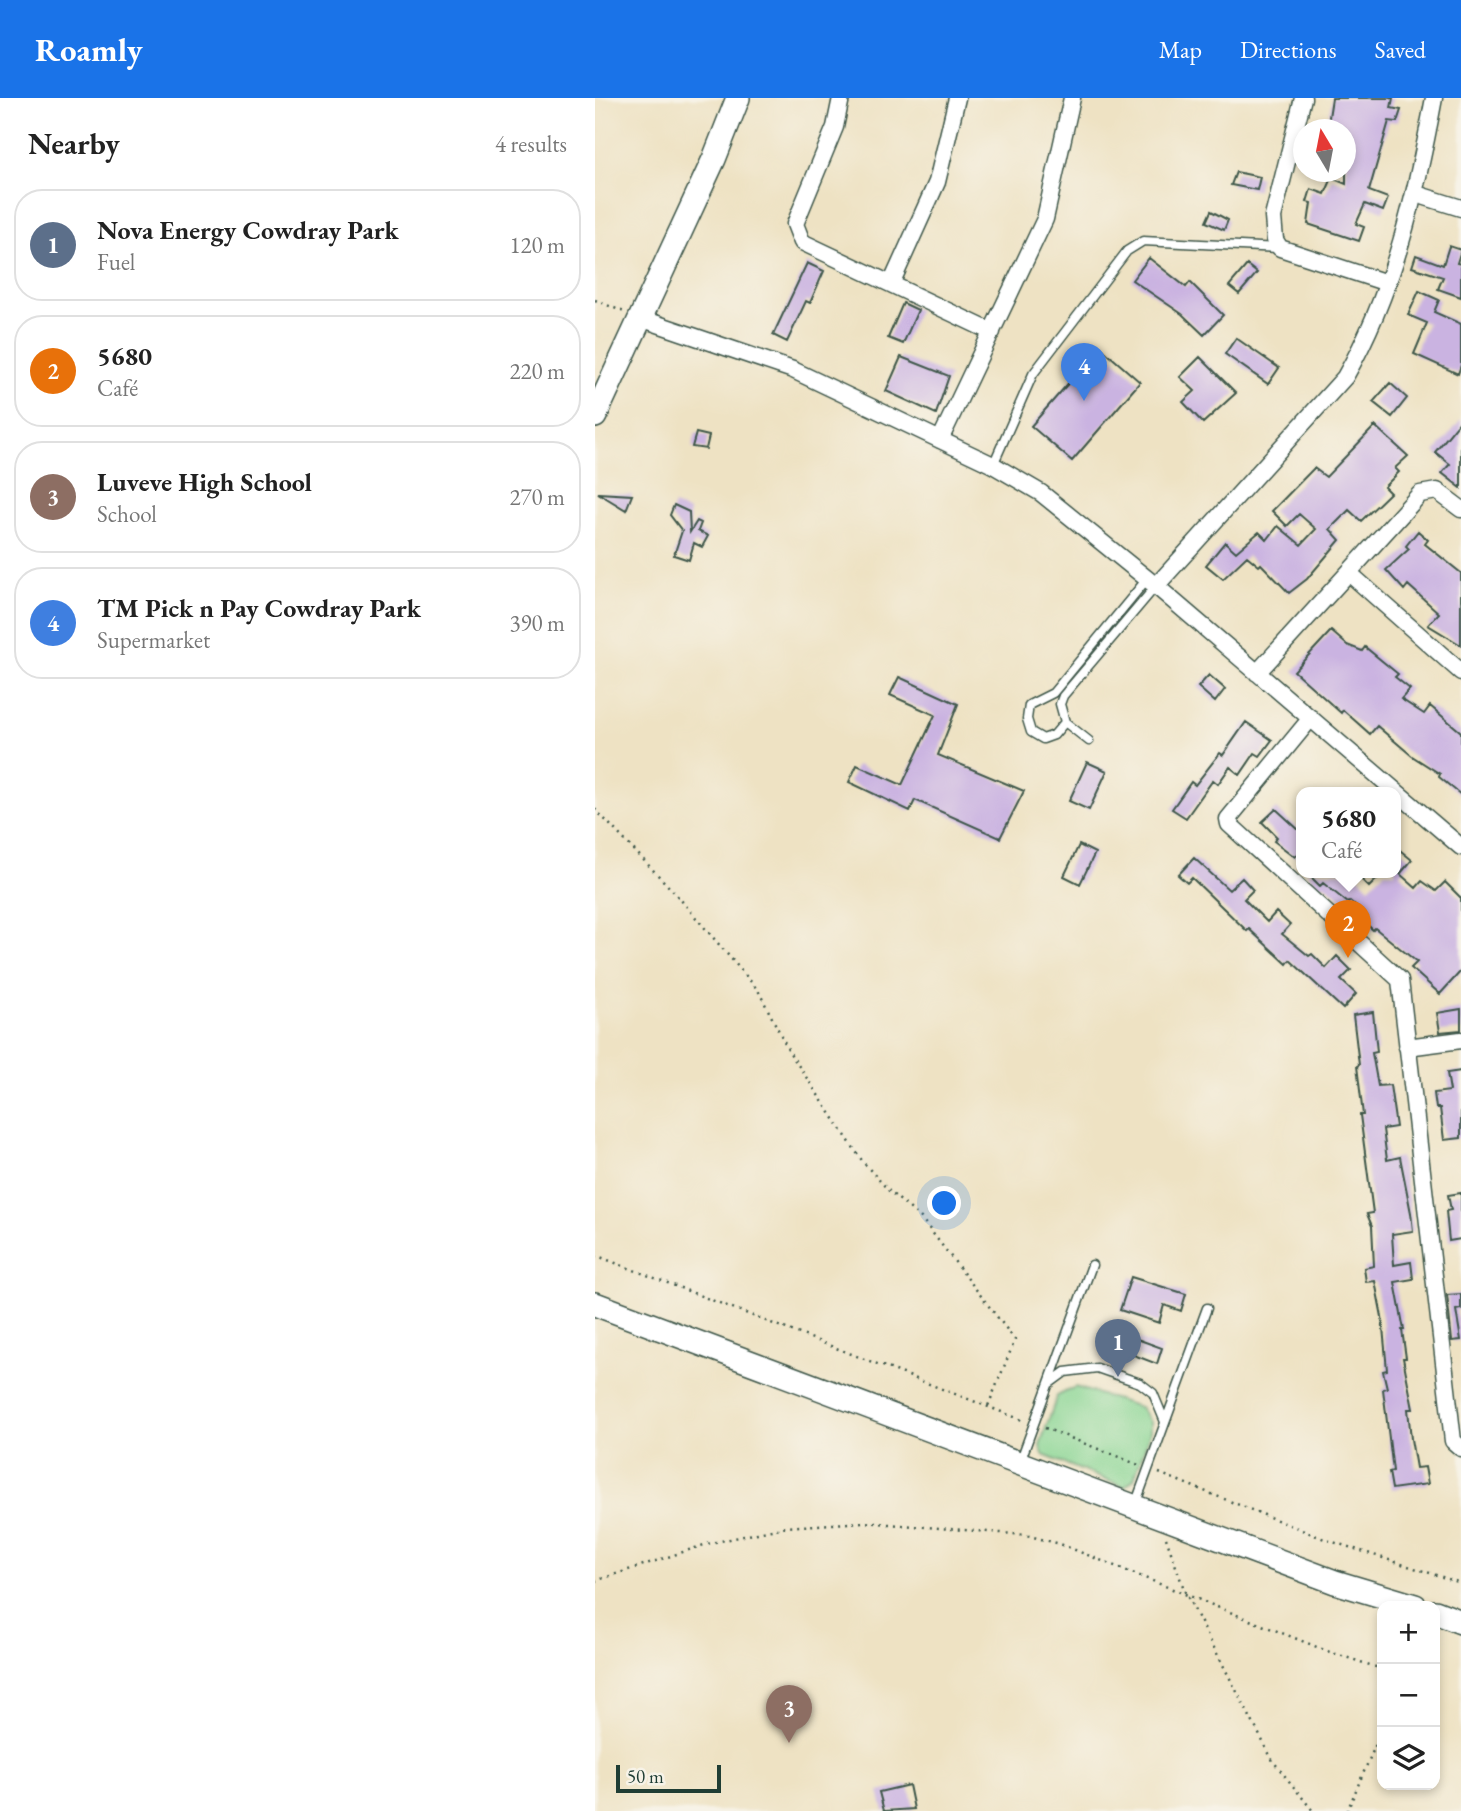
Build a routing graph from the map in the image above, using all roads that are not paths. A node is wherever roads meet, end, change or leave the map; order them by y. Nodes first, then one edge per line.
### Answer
1 (738, 98) edge
2 (841, 98) edge
3 (957, 98) edge
4 (1072, 98) edge
5 (1303, 98) edge
6 (1434, 98) edge
7 (1416, 194) junction
8 (1461, 208) edge
9 (1280, 248) junction
10 (1387, 283) junction
11 (891, 284) junction
12 (640, 318) junction
13 (992, 332) junction
14 (595, 416) edge
15 (940, 440) junction
16 (993, 466) junction
17 (1461, 509) edge
18 (1349, 573) junction
19 (1152, 582) junction
20 (1257, 673) junction
21 (1461, 673) edge
22 (1311, 718) junction
23 (1065, 722) junction
24 (1089, 741) dead end
25 (1391, 787) edge
26 (1401, 795) edge
27 (1461, 847) edge
28 (1461, 1040) edge
29 (1407, 1047) junction
30 (1092, 1265) dead end
31 (595, 1304) edge
32 (1207, 1308) dead end
33 (1048, 1385) junction
34 (1165, 1422) junction
35 (1461, 1448) edge
36 (1020, 1462) junction
37 (1135, 1505) junction
38 (1398, 1601) edge
39 (1440, 1614) edge
40 (1461, 1622) edge

1 - 12 street
2 - 11 street
3 - 11 street
4 - 13 street
5 - 9 street
6 - 7 street
7 - 8 street
7 - 10 street
9 - 10 street
9 - 16 lane
10 - 19 street
11 - 13 street
12 - 14 street
12 - 15 street
13 - 15 street
15 - 16 street
16 - 19 street
17 - 18 street
18 - 20 street
18 - 21 street
19 - 20 street
19 - 23 lane
19 - 23 lane
20 - 22 street
22 - 25 street
22 - 29 street
23 - 24 lane
26 - 27 street
28 - 29 street
29 - 35 street
30 - 33 lane
31 - 36 street
32 - 34 lane
33 - 34 lane
33 - 36 lane
34 - 37 lane
36 - 37 street
37 - 38 street
39 - 40 street

